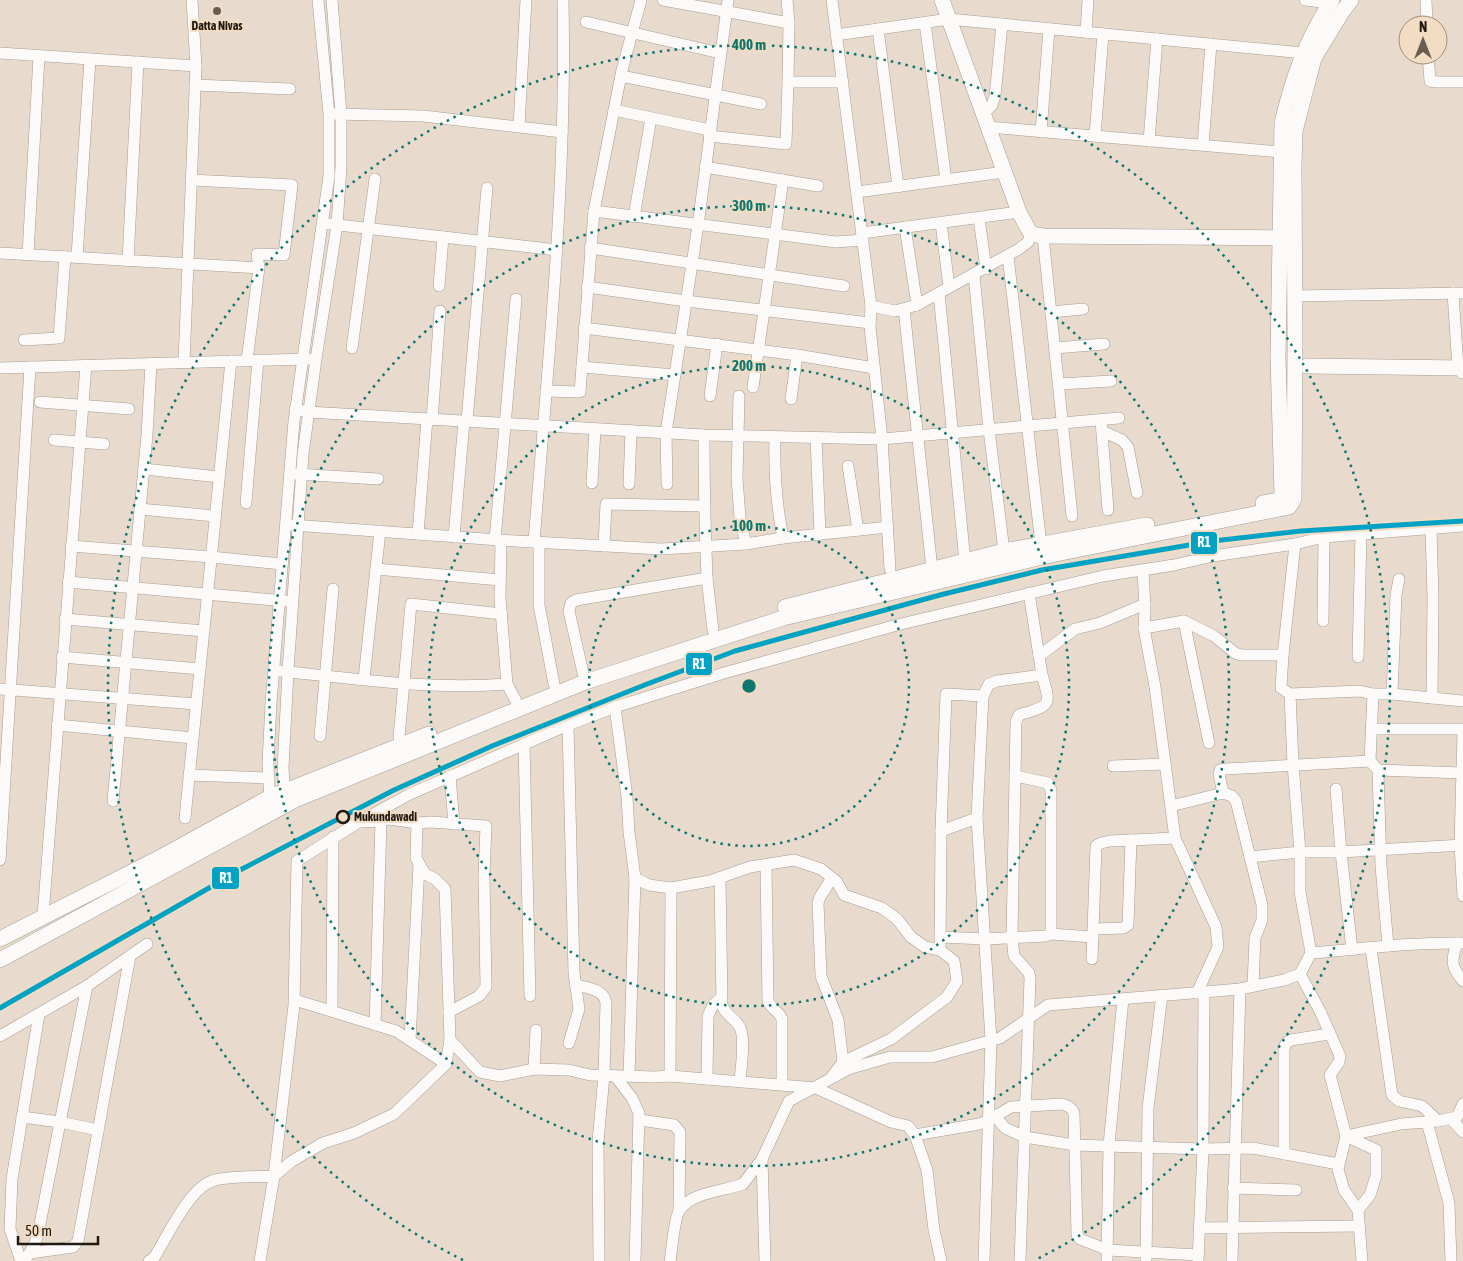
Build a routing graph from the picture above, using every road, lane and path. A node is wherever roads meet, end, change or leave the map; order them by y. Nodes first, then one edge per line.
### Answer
1 (192, 0) edge
2 (318, 0) edge
3 (332, 0) edge
4 (526, 0) edge
5 (563, 0) edge
6 (641, 0) edge
7 (663, 0) edge
8 (728, 0) edge
9 (787, 0) edge
10 (832, 0) edge
11 (942, 0) edge
12 (1088, 0) edge
13 (1305, 0) edge
14 (1351, 0) edge
15 (1426, 0) edge
16 (1331, 1) edge
17 (726, 13) junction
18 (1427, 15) edge
19 (949, 19) junction
20 (586, 22) dead end
21 (925, 22) junction
22 (789, 23) junction
23 (1002, 24) junction
24 (878, 29) junction
25 (1049, 29) junction
26 (1086, 32) junction
27 (632, 34) junction
28 (1103, 34) junction
29 (836, 35) junction
30 (1158, 39) junction
31 (1210, 44) junction
32 (0, 53) edge
33 (720, 53) junction
34 (1303, 53) junction
35 (39, 56) junction
36 (90, 59) junction
37 (138, 62) junction
38 (1429, 65) edge
39 (196, 66) junction
40 (620, 76) junction
41 (1301, 79) junction
42 (788, 82) junction
43 (843, 82) junction
44 (1463, 82) edge
45 (195, 85) junction
46 (290, 88) dead end
47 (715, 96) junction
48 (761, 104) dead end
49 (614, 110) junction
50 (329, 114) junction
51 (341, 114) junction
52 (651, 118) junction
53 (986, 120) junction
54 (518, 126) junction
55 (562, 132) junction
56 (1041, 132) junction
57 (709, 133) junction
58 (1095, 136) junction
59 (1150, 141) junction
60 (1204, 145) junction
61 (1281, 152) junction
62 (705, 166) junction
63 (1004, 172) junction
64 (375, 179) dead end
65 (191, 180) junction
66 (783, 180) junction
67 (946, 180) junction
68 (818, 186) dead end
69 (898, 187) junction
70 (487, 188) dead end
71 (857, 192) junction
72 (594, 211) junction
73 (1019, 212) junction
74 (634, 216) junction
75 (978, 218) junction
76 (323, 222) junction
77 (941, 222) junction
78 (337, 225) junction
79 (698, 225) junction
80 (905, 227) junction
81 (367, 228) junction
82 (775, 234) junction
83 (1037, 235) junction
84 (863, 237) junction
85 (443, 238) junction
86 (1288, 238) junction
87 (482, 242) junction
88 (590, 248) junction
89 (557, 250) junction
90 (0, 253) edge
91 (28, 254) junction
92 (1008, 256) junction
93 (65, 257) junction
94 (77, 258) junction
95 (128, 260) junction
96 (692, 263) junction
97 (188, 264) junction
98 (258, 268) junction
99 (986, 269) junction
100 (770, 275) junction
101 (974, 275) junction
102 (439, 286) dead end
103 (844, 286) dead end
104 (587, 287) junction
105 (950, 287) junction
106 (939, 293) junction
107 (1458, 293) edge
108 (1295, 296) junction
109 (516, 299) dead end
110 (686, 301) junction
111 (917, 305) junction
112 (871, 306) junction
113 (904, 309) junction
114 (1083, 309) dead end
115 (765, 310) junction
116 (440, 311) dead end
117 (1051, 312) junction
118 (870, 323) junction
119 (584, 328) junction
120 (680, 339) junction
121 (24, 340) dead end
122 (718, 344) junction
123 (1104, 344) dead end
124 (352, 348) dead end
125 (1055, 348) junction
126 (759, 350) junction
127 (797, 355) junction
128 (316, 358) junction
129 (302, 359) junction
130 (253, 360) junction
131 (231, 361) junction
132 (184, 362) junction
133 (151, 363) junction
134 (1278, 364) junction
135 (86, 365) junction
136 (1299, 365) junction
137 (30, 367) junction
138 (582, 367) junction
139 (0, 368) edge
140 (874, 368) junction
141 (1461, 370) edge
142 (0, 374) edge
143 (675, 375) junction
144 (1111, 380) dead end
145 (1059, 384) junction
146 (753, 387) dead end
147 (546, 391) junction
148 (710, 396) dead end
149 (739, 396) dead end
150 (791, 399) dead end
151 (40, 402) dead end
152 (83, 405) junction
153 (129, 408) dead end
154 (295, 409) junction
155 (308, 412) junction
156 (1119, 418) dead end
157 (429, 419) junction
158 (466, 421) junction
159 (505, 424) junction
160 (1063, 424) junction
161 (1101, 425) junction
162 (543, 426) junction
163 (1027, 427) junction
164 (595, 429) junction
165 (989, 430) junction
166 (631, 431) junction
167 (666, 433) junction
168 (953, 433) junction
169 (704, 435) junction
170 (739, 436) junction
171 (916, 436) junction
172 (774, 437) junction
173 (816, 438) junction
174 (882, 439) junction
175 (54, 440) dead end
176 (80, 442) junction
177 (104, 444) dead end
178 (848, 466) dead end
179 (144, 469) junction
180 (289, 474) junction
181 (302, 475) junction
182 (219, 477) junction
183 (378, 479) dead end
184 (592, 483) dead end
185 (629, 484) dead end
186 (668, 484) dead end
187 (1136, 493) dead end
188 (1285, 501) junction
189 (246, 502) dead end
190 (704, 506) junction
191 (140, 509) junction
192 (1108, 510) dead end
193 (215, 516) junction
194 (1072, 516) dead end
195 (285, 524) junction
196 (298, 525) junction
197 (1463, 526) edge
198 (888, 527) junction
199 (1431, 529) junction
200 (858, 530) junction
201 (380, 531) junction
202 (418, 534) junction
203 (820, 534) junction
204 (1361, 535) junction
205 (454, 537) junction
206 (1324, 537) junction
207 (783, 538) junction
208 (498, 540) junction
209 (536, 542) junction
210 (746, 544) junction
211 (1041, 544) junction
212 (1295, 544) junction
213 (706, 545) junction
214 (71, 546) junction
215 (604, 546) junction
216 (136, 550) junction
217 (1004, 551) junction
218 (211, 557) junction
219 (965, 562) junction
220 (282, 564) junction
221 (376, 569) junction
222 (890, 569) dead end
223 (932, 569) junction
224 (1143, 570) junction
225 (707, 578) junction
226 (1399, 579) dead end
227 (500, 580) junction
228 (68, 582) junction
229 (132, 587) junction
230 (333, 589) dead end
231 (208, 593) junction
232 (1030, 593) junction
233 (280, 600) junction
234 (293, 602) junction
235 (1145, 604) junction
236 (502, 614) junction
237 (65, 619) junction
238 (1184, 621) junction
239 (1323, 621) dead end
240 (129, 624) junction
241 (1144, 628) junction
242 (204, 630) junction
243 (713, 630) junction
244 (1283, 655) junction
245 (1039, 656) junction
246 (62, 657) junction
247 (1358, 657) dead end
248 (126, 662) junction
249 (200, 669) junction
250 (274, 670) junction
251 (288, 672) junction
252 (583, 673) junction
253 (325, 675) junction
254 (1042, 675) junction
255 (364, 679) junction
256 (404, 684) junction
257 (507, 684) junction
258 (554, 684) junction
259 (5, 689) edge
260 (59, 694) junction
261 (1290, 694) junction
262 (1373, 694) junction
263 (1392, 694) junction
264 (983, 696) junction
265 (1432, 698) junction
266 (122, 699) junction
267 (516, 701) junction
268 (1463, 701) edge
269 (196, 704) junction
270 (616, 707) junction
271 (57, 725) junction
272 (568, 725) junction
273 (1371, 729) junction
274 (1463, 729) edge
275 (119, 731) junction
276 (1463, 733) edge
277 (320, 736) dead end
278 (193, 738) junction
279 (399, 738) dead end
280 (1209, 743) dead end
281 (524, 744) junction
282 (1370, 761) junction
283 (1165, 764) junction
284 (1293, 764) junction
285 (1112, 766) dead end
286 (1378, 770) junction
287 (1462, 773) edge
288 (189, 775) junction
289 (450, 776) junction
290 (1015, 776) junction
291 (269, 778) junction
292 (1336, 789) dead end
293 (1223, 793) junction
294 (270, 797) junction
295 (285, 797) junction
296 (112, 801) dead end
297 (1171, 806) junction
298 (271, 813) junction
299 (184, 818) dead end
300 (977, 818) junction
301 (357, 822) junction
302 (382, 822) junction
303 (416, 823) junction
304 (454, 824) junction
305 (941, 831) junction
306 (333, 838) junction
307 (1175, 838) junction
308 (1131, 840) junction
309 (1461, 845) edge
310 (1382, 849) junction
311 (1300, 852) junction
312 (1341, 852) junction
313 (1250, 857) junction
314 (0, 860) edge
315 (419, 865) junction
316 (766, 865) junction
317 (635, 878) junction
318 (720, 878) junction
319 (832, 878) junction
320 (671, 888) junction
321 (1463, 896) edge
322 (43, 916) junction
323 (1093, 933) junction
324 (1052, 934) junction
325 (940, 937) junction
326 (1012, 937) junction
327 (0, 939) edge
328 (985, 939) junction
329 (1460, 943) edge
330 (147, 944) dead end
331 (1388, 946) junction
332 (1371, 949) junction
333 (940, 950) junction
334 (1352, 950) junction
335 (1311, 952) junction
336 (130, 956) junction
337 (1092, 958) dead end
338 (0, 960) edge
339 (1300, 974) junction
340 (1463, 982) edge
341 (576, 985) junction
342 (1253, 985) junction
343 (86, 986) junction
344 (1240, 989) junction
345 (1201, 993) junction
346 (1162, 994) junction
347 (530, 996) dead end
348 (721, 998) junction
349 (1123, 999) junction
350 (295, 1000) junction
351 (332, 1011) junction
352 (449, 1012) junction
353 (39, 1014) junction
354 (1029, 1017) junction
355 (375, 1025) junction
356 (536, 1030) dead end
357 (1329, 1034) junction
358 (0, 1036) edge
359 (410, 1040) junction
360 (450, 1040) junction
361 (991, 1040) junction
362 (569, 1043) dead end
363 (843, 1062) junction
364 (446, 1064) junction
365 (534, 1069) junction
366 (610, 1076) junction
367 (629, 1076) junction
368 (670, 1076) junction
369 (707, 1079) junction
370 (830, 1079) junction
371 (740, 1080) junction
372 (782, 1084) junction
373 (816, 1088) junction
374 (1463, 1104) edge
375 (1026, 1106) junction
376 (22, 1116) junction
377 (992, 1118) junction
378 (1450, 1118) junction
379 (640, 1120) junction
380 (60, 1122) junction
381 (1432, 1122) junction
382 (98, 1130) junction
383 (1463, 1132) edge
384 (915, 1135) junction
385 (1346, 1136) junction
386 (1025, 1137) junction
387 (1074, 1145) junction
388 (1108, 1145) junction
389 (1149, 1146) junction
390 (1203, 1149) junction
391 (1234, 1149) junction
392 (1284, 1154) junction
393 (762, 1158) junction
394 (1338, 1164) junction
395 (274, 1176) junction
396 (1234, 1188) junction
397 (1296, 1190) dead end
398 (1358, 1210) junction
399 (678, 1211) junction
400 (1359, 1226) junction
401 (1199, 1228) junction
402 (1232, 1228) junction
403 (1107, 1256) edge
404 (1146, 1257) edge
405 (25, 1258) edge
406 (1198, 1258) edge
407 (149, 1261) edge
408 (260, 1261) edge
409 (598, 1261) edge
410 (635, 1261) edge
411 (670, 1261) edge
412 (764, 1261) edge
413 (941, 1261) edge
414 (984, 1261) edge
415 (1020, 1261) edge
416 (1232, 1261) edge
417 (1362, 1261) edge
418 (1452, 1261) edge

1 - 39 street
2 - 50 street
3 - 51 street
4 - 54 street
5 - 55 street
6 - 27 street
7 - 17 street
8 - 17 street
9 - 22 street
10 - 29 street
11 - 19 street
12 - 26 street
13 - 16 street
14 - 41 street
15 - 18 street
16 - 34 street
17 - 22 street
17 - 33 street
19 - 21 street
19 - 23 street
19 - 53 street
20 - 27 street
21 - 24 street
21 - 67 street
22 - 42 street
23 - 25 street
23 - 53 street
24 - 29 street
24 - 69 street
25 - 26 street
25 - 56 street
26 - 28 street
27 - 33 street
27 - 40 street
28 - 30 street
28 - 58 street
29 - 43 street
30 - 31 street
30 - 59 street
31 - 34 street
31 - 60 street
32 - 35 street
33 - 47 street
34 - 41 street
35 - 36 street
35 - 91 street
36 - 37 street
36 - 94 street
37 - 39 street
37 - 95 street
38 - 44 street
39 - 45 street
40 - 47 street
40 - 49 street
41 - 61 street
41 - 86 street
42 - 43 street
42 - 57 street
43 - 71 street
45 - 46 street
45 - 65 street
47 - 48 street
47 - 57 street
49 - 52 street
49 - 72 street
50 - 51 street
50 - 76 street
51 - 54 street
51 - 78 street
52 - 57 street
52 - 74 street
53 - 56 street
53 - 63 street
54 - 55 street
55 - 89 street
56 - 58 street
57 - 62 street
58 - 59 street
59 - 60 street
60 - 61 street
61 - 86 street
62 - 66 street
62 - 79 street
63 - 67 street
63 - 73 street
64 - 81 street
65 - 97 street
65 - 98 street
66 - 68 street
66 - 82 street
67 - 69 street
69 - 71 street
70 - 87 street
71 - 84 street
72 - 74 street
72 - 88 street
73 - 75 street
73 - 83 street
74 - 79 street
75 - 77 street
75 - 99 street
76 - 78 street
76 - 129 street
77 - 80 street
77 - 105 street
78 - 81 street
78 - 128 street
79 - 82 street
79 - 96 street
80 - 84 street
80 - 111 street
81 - 85 street
81 - 124 street
82 - 84 street
82 - 100 street
83 - 86 street
83 - 92 street
83 - 117 street
84 - 112 street
85 - 87 street
85 - 102 street
86 - 108 street
86 - 134 street
87 - 89 street
87 - 158 street
88 - 96 street
88 - 104 street
89 - 147 street
90 - 91 street
91 - 93 street
92 - 99 street
92 - 163 street
93 - 94 street
93 - 121 street
94 - 95 street
95 - 97 street
96 - 100 street
96 - 110 street
97 - 98 street
97 - 132 street
98 - 130 street
99 - 101 street
100 - 103 street
100 - 115 street
101 - 105 street
101 - 165 street
104 - 110 street
104 - 119 street
105 - 106 street
106 - 111 street
106 - 168 street
107 - 108 street
107 - 141 street
108 - 136 street
109 - 159 street
110 - 115 street
110 - 120 street
111 - 113 street
112 - 113 street
112 - 118 street
113 - 171 street
114 - 117 street
115 - 118 street
115 - 126 street
116 - 157 street
117 - 125 street
118 - 140 street
119 - 120 street
119 - 138 street
120 - 122 street
120 - 143 street
122 - 126 street
122 - 148 street
123 - 125 street
125 - 145 street
126 - 127 street
126 - 146 street
127 - 140 street
127 - 150 street
128 - 129 street
128 - 155 street
129 - 130 street
129 - 154 street
130 - 131 street
130 - 189 street
131 - 132 street
131 - 182 street
132 - 133 street
133 - 135 street
133 - 179 street
134 - 136 street
134 - 188 street
135 - 137 street
135 - 152 street
136 - 141 street
136 - 188 street
137 - 139 street
137 - 259 street
138 - 143 street
138 - 147 street
139 - 142 street
140 - 174 street
143 - 167 street
144 - 145 street
145 - 160 street
147 - 162 street
149 - 170 street
151 - 152 street
152 - 153 street
152 - 176 street
154 - 155 street
154 - 180 street
155 - 157 street
155 - 181 street
156 - 161 street
157 - 158 street
157 - 202 street
158 - 159 street
158 - 205 street
159 - 162 street
159 - 208 street
160 - 161 street
160 - 163 street
160 - 194 street
161 - 187 street
161 - 192 street
162 - 164 street
162 - 209 street
163 - 165 street
163 - 211 street
164 - 166 street
164 - 184 street
165 - 168 street
165 - 217 street
166 - 167 street
166 - 185 street
167 - 169 street
167 - 186 street
168 - 171 street
168 - 219 street
169 - 170 street
169 - 190 street
170 - 172 street
170 - 210 street
171 - 174 street
171 - 223 street
172 - 173 street
172 - 207 street
173 - 174 street
173 - 203 street
174 - 198 street
175 - 176 street
176 - 177 street
176 - 214 street
178 - 200 street
179 - 182 street
179 - 191 street
180 - 181 street
180 - 195 street
181 - 183 street
181 - 196 street
182 - 193 street
188 - 211 street
188 - 295 street
190 - 213 street
190 - 215 street
191 - 193 street
191 - 216 street
193 - 218 street
195 - 196 street
195 - 220 street
196 - 201 street
196 - 234 street
197 - 199 street
198 - 200 street
198 - 222 street
199 - 204 street
199 - 265 street
200 - 203 street
201 - 202 street
201 - 221 street
202 - 205 street
203 - 207 street
204 - 206 street
204 - 247 street
205 - 208 street
206 - 212 street
206 - 239 street
207 - 210 street
208 - 209 street
208 - 227 street
209 - 215 street
209 - 258 street
210 - 213 street
211 - 217 street
212 - 224 street
212 - 244 street
213 - 215 street
213 - 225 street
214 - 216 street
214 - 228 street
216 - 218 street
216 - 229 street
217 - 219 street
218 - 220 street
218 - 231 street
219 - 223 street
220 - 233 street
221 - 227 street
221 - 255 street
223 - 243 street
224 - 232 street
224 - 235 street
225 - 243 street
225 - 252 street
226 - 263 street
227 - 236 street
228 - 229 street
228 - 237 street
229 - 231 street
229 - 240 street
230 - 253 street
231 - 233 street
231 - 242 street
232 - 245 street
232 - 270 street
233 - 234 street
233 - 250 street
234 - 251 street
235 - 241 street
235 - 245 street
236 - 256 street
236 - 257 street
237 - 240 street
237 - 246 street
238 - 241 street
238 - 244 street
238 - 280 street
240 - 242 street
240 - 248 street
241 - 283 street
242 - 249 street
243 - 252 street
244 - 261 street
245 - 254 street
246 - 248 street
246 - 260 street
248 - 249 street
248 - 266 street
249 - 269 street
250 - 251 street
250 - 291 street
251 - 253 street
251 - 295 street
252 - 258 street
253 - 255 street
253 - 277 street
254 - 264 street
254 - 290 street
255 - 256 street
256 - 257 street
256 - 279 street
257 - 267 street
258 - 267 street
259 - 260 street
259 - 314 street
260 - 266 street
260 - 271 street
261 - 262 street
261 - 284 street
262 - 263 street
262 - 273 street
263 - 265 street
264 - 300 street
264 - 305 street
265 - 268 street
266 - 269 street
266 - 275 street
267 - 295 street
269 - 278 street
270 - 272 street
270 - 317 street
271 - 275 street
271 - 322 street
272 - 281 street
272 - 341 street
273 - 274 street
273 - 282 street
275 - 278 street
275 - 296 street
276 - 287 street
278 - 288 street
281 - 289 street
281 - 347 street
282 - 284 street
282 - 286 street
283 - 285 street
283 - 297 street
284 - 293 street
284 - 311 street
286 - 287 street
286 - 310 street
287 - 309 street
288 - 291 street
288 - 299 street
289 - 301 street
289 - 304 street
290 - 324 street
290 - 326 street
291 - 294 street
292 - 312 street
293 - 297 street
293 - 313 street
294 - 295 street
294 - 298 street
294 - 322 street
295 - 298 street
297 - 307 street
298 - 338 street
300 - 305 street
300 - 328 street
301 - 302 street
301 - 306 street
302 - 303 street
302 - 355 street
303 - 304 street
303 - 315 street
304 - 352 street
305 - 325 street
306 - 350 street
306 - 351 street
307 - 308 street
307 - 345 street
308 - 323 street
308 - 323 street
309 - 310 street
309 - 321 street
310 - 312 street
310 - 331 street
311 - 312 street
311 - 313 street
311 - 335 street
312 - 334 street
313 - 342 street
315 - 352 street
315 - 359 street
316 - 318 street
316 - 319 street
316 - 372 street
317 - 320 street
317 - 367 street
318 - 320 street
318 - 348 street
319 - 333 street
319 - 363 street
320 - 368 street
322 - 327 street
323 - 324 street
323 - 337 street
324 - 326 street
325 - 328 street
325 - 333 street
326 - 328 street
326 - 354 street
328 - 361 street
329 - 331 street
329 - 340 street
330 - 336 street
331 - 332 street
332 - 334 street
332 - 381 street
333 - 363 street
334 - 335 street
335 - 339 street
336 - 343 street
336 - 382 street
339 - 342 street
339 - 357 street
341 - 362 street
341 - 366 street
342 - 344 street
343 - 353 street
343 - 380 street
344 - 345 street
344 - 391 street
345 - 346 street
345 - 390 street
346 - 349 street
346 - 389 street
348 - 369 street
348 - 371 street
349 - 354 street
349 - 388 street
350 - 351 street
350 - 395 street
351 - 355 street
352 - 360 street
353 - 358 street
353 - 376 street
354 - 361 street
354 - 375 street
355 - 359 street
356 - 365 street
357 - 385 street
357 - 392 street
359 - 364 street
360 - 364 street
360 - 365 street
361 - 370 street
361 - 377 street
363 - 370 street
364 - 395 street
365 - 366 street
366 - 367 street
366 - 379 street
366 - 409 street
367 - 368 street
368 - 369 street
369 - 371 street
370 - 373 street
371 - 372 street
372 - 373 street
373 - 384 street
373 - 393 street
374 - 378 street
375 - 377 street
375 - 386 street
375 - 387 street
376 - 380 street
376 - 405 street
377 - 384 street
377 - 386 street
377 - 414 street
378 - 381 street
378 - 383 street
379 - 399 street
379 - 410 street
380 - 382 street
380 - 405 street
381 - 385 street
381 - 418 street
382 - 405 street
384 - 413 street
385 - 394 street
385 - 398 street
386 - 387 street
386 - 415 street
387 - 388 street
387 - 403 street
388 - 389 street
388 - 403 street
389 - 390 street
389 - 404 street
390 - 391 street
390 - 401 street
391 - 392 street
391 - 396 street
392 - 394 street
393 - 399 street
393 - 412 street
394 - 398 street
395 - 407 street
395 - 408 street
396 - 397 street
396 - 402 street
398 - 400 street
399 - 411 street
400 - 402 street
400 - 417 street
401 - 402 street
401 - 406 street
402 - 416 street
403 - 404 street
404 - 406 street

